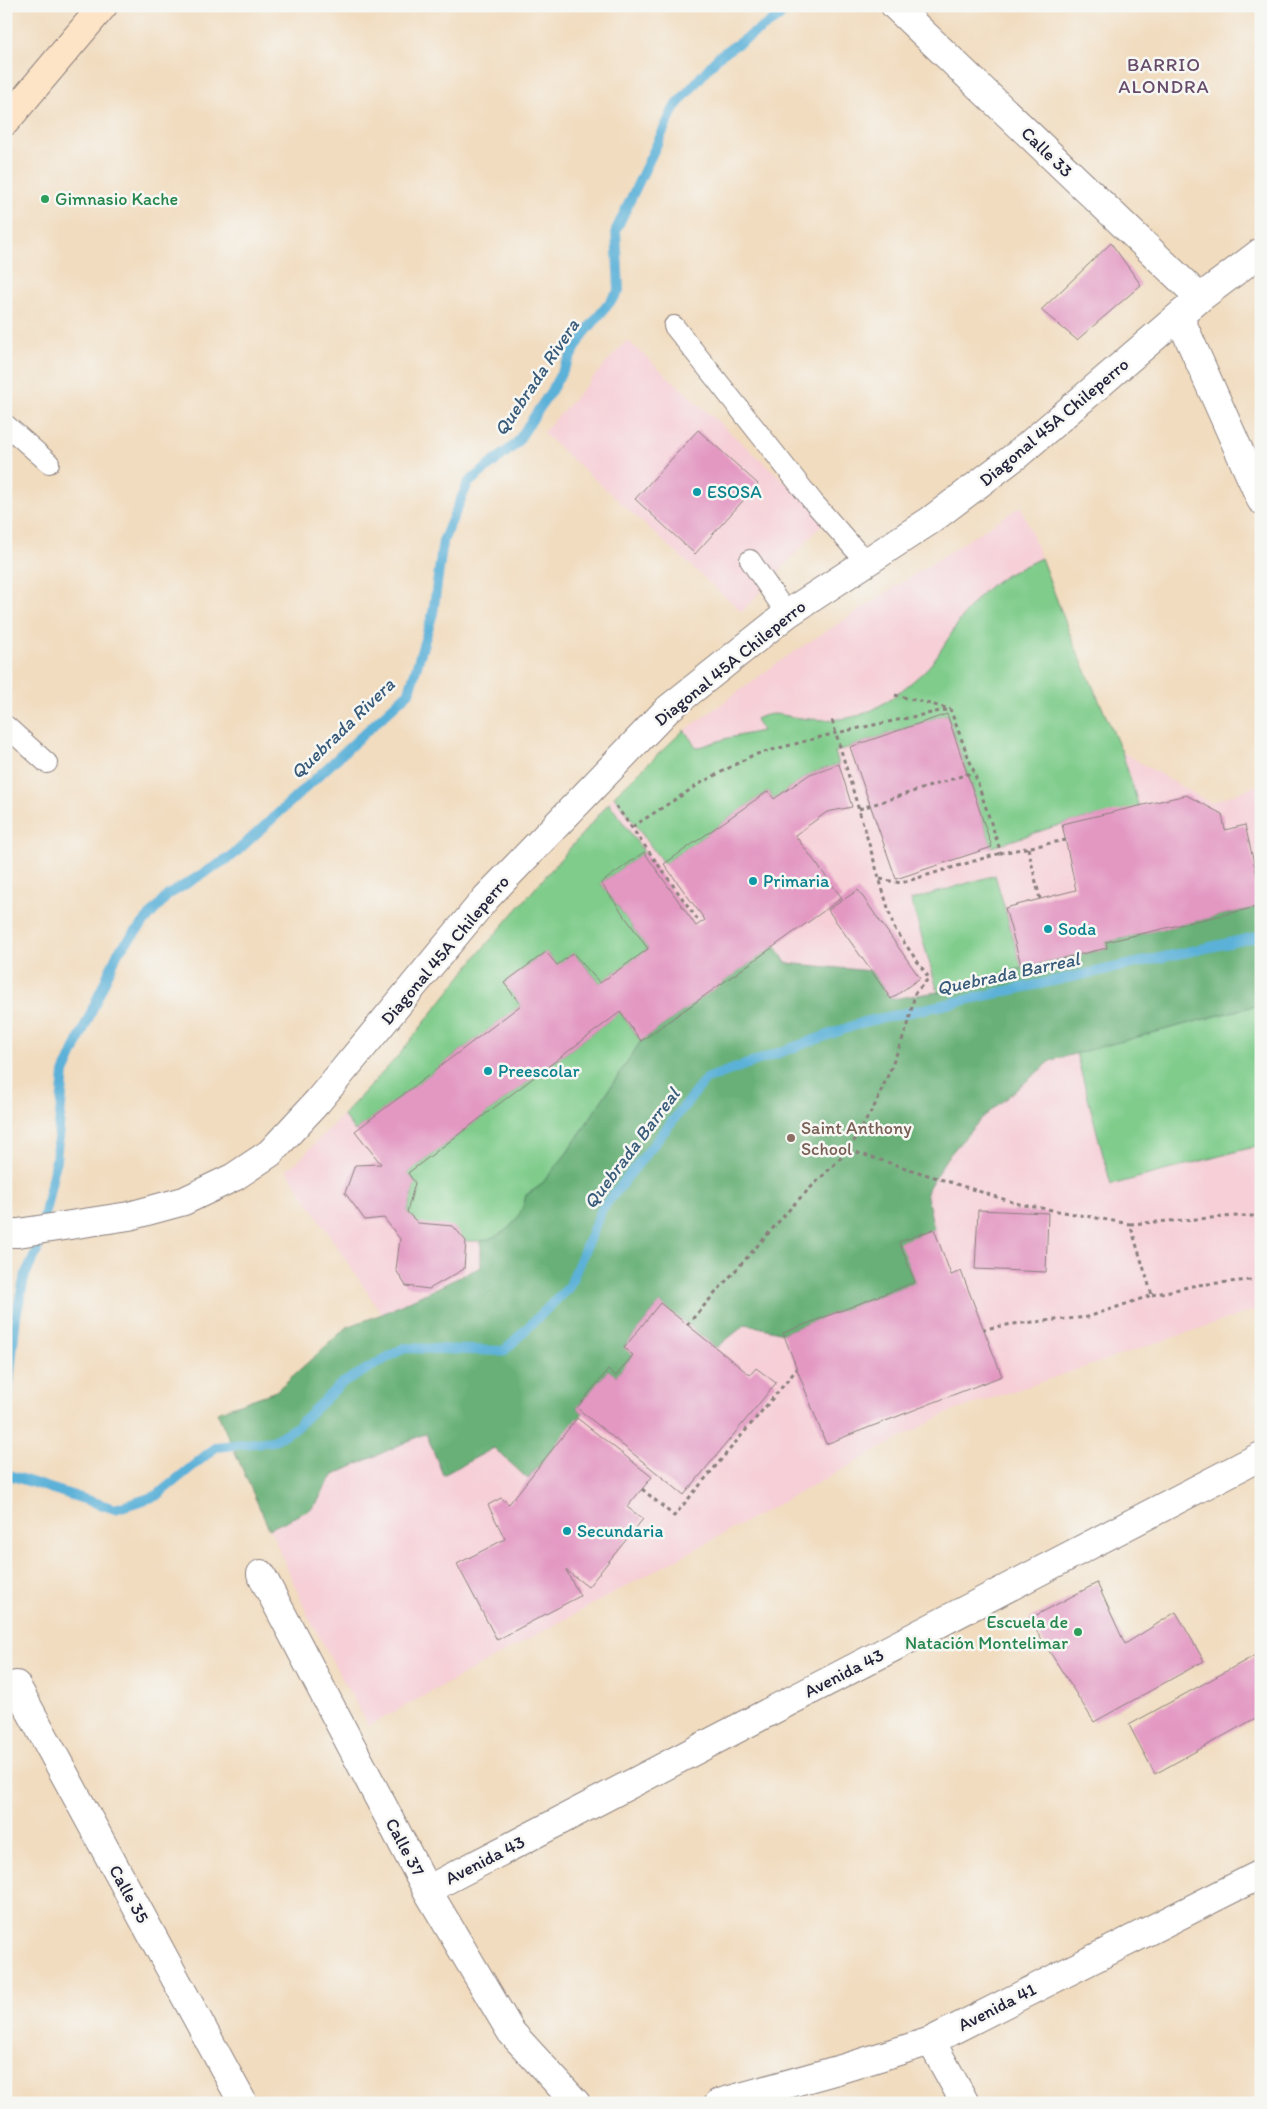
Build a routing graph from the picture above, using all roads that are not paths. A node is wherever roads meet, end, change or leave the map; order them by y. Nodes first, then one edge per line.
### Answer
1 (103, 6) edge
2 (895, 6) edge
3 (6, 121) edge
4 (1261, 252) edge
5 (1200, 298) junction
6 (1179, 316) junction
7 (674, 326) dead end
8 (6, 425) edge
9 (49, 463) dead end
10 (1261, 500) edge
11 (750, 560) dead end
12 (866, 562) junction
13 (786, 614) junction
14 (6, 726) edge
15 (47, 763) dead end
16 (12, 1233) edge
17 (1261, 1456) edge
18 (261, 1574) dead end
19 (16, 1685) dead end
20 (1261, 1874) edge
21 (427, 1890) junction
22 (931, 2041) junction
23 (242, 2103) edge
24 (576, 2103) edge
25 (719, 2103) edge
26 (965, 2103) edge

1 - 3 main road
2 - 5 street, Calle 33
4 - 5 street, Diagonal 45A Chileperro
5 - 6 street, Diagonal 45A Chileperro
6 - 10 street
6 - 12 street, Diagonal 45A Chileperro
7 - 12 lane
8 - 9 lane
11 - 13 lane
12 - 13 street, Diagonal 45A Chileperro
13 - 16 street, Diagonal 45A Chileperro
14 - 15 lane
17 - 21 street, Avenida 43
18 - 21 street, Calle 37
19 - 23 street, Calle 35
20 - 22 street, Avenida 41
21 - 24 street, Calle 37
22 - 25 street, Avenida 41
22 - 26 street

